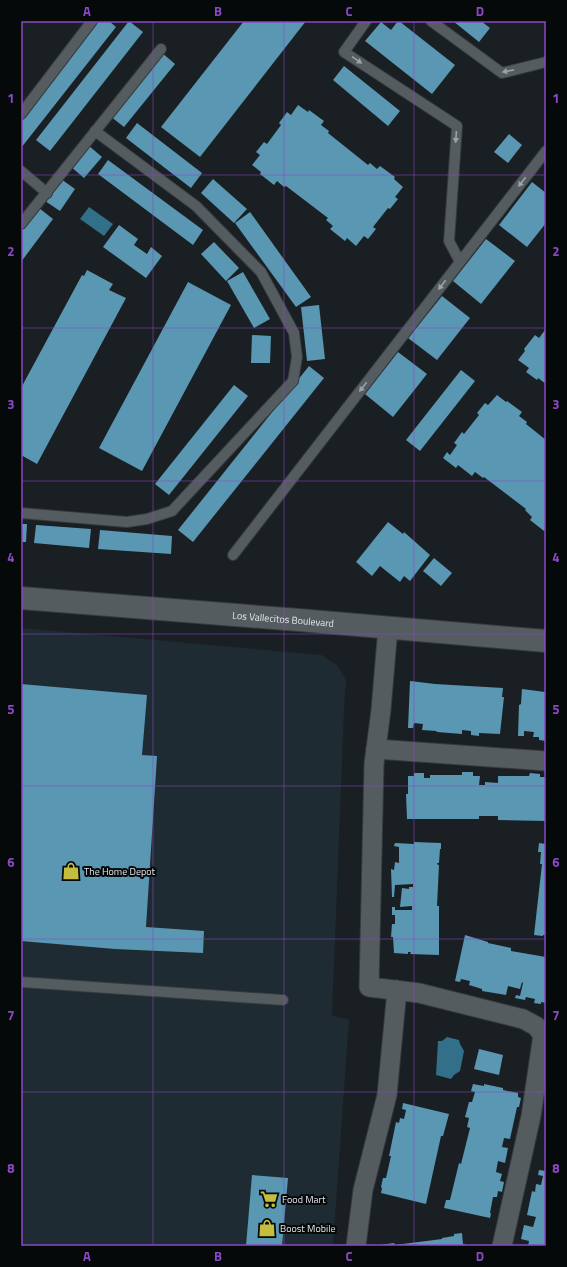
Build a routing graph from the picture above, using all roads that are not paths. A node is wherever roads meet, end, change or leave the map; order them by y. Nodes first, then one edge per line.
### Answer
1 (92, 21) edge
2 (366, 21) edge
3 (431, 21) edge
4 (161, 49) dead end
5 (546, 62) edge
6 (21, 114) edge
7 (95, 131) junction
8 (546, 151) edge
9 (21, 171) edge
10 (47, 193) junction
11 (21, 224) edge
12 (460, 262) junction
13 (21, 513) edge
14 (233, 555) dead end
15 (21, 598) edge
16 (388, 627) junction
17 (546, 641) edge
18 (376, 749) junction
19 (546, 761) edge
20 (21, 982) edge
21 (397, 990) junction
22 (283, 1000) dead end
23 (544, 1035) edge
24 (356, 1246) edge
25 (502, 1246) edge

1 - 6 lane
2 -> 12 lane
5 -> 3 lane
4 - 7 lane
7 - 10 lane
7 - 13 lane
8 -> 12 lane
9 - 10 lane
10 - 11 lane
12 -> 14 lane
15 - 16 street, Los Vallecitos Boulevard
16 - 17 street, Los Vallecitos Boulevard
16 - 18 street
18 - 19 street
18 - 21 street
20 - 22 lane
21 - 23 street
21 - 24 street
23 - 25 street

